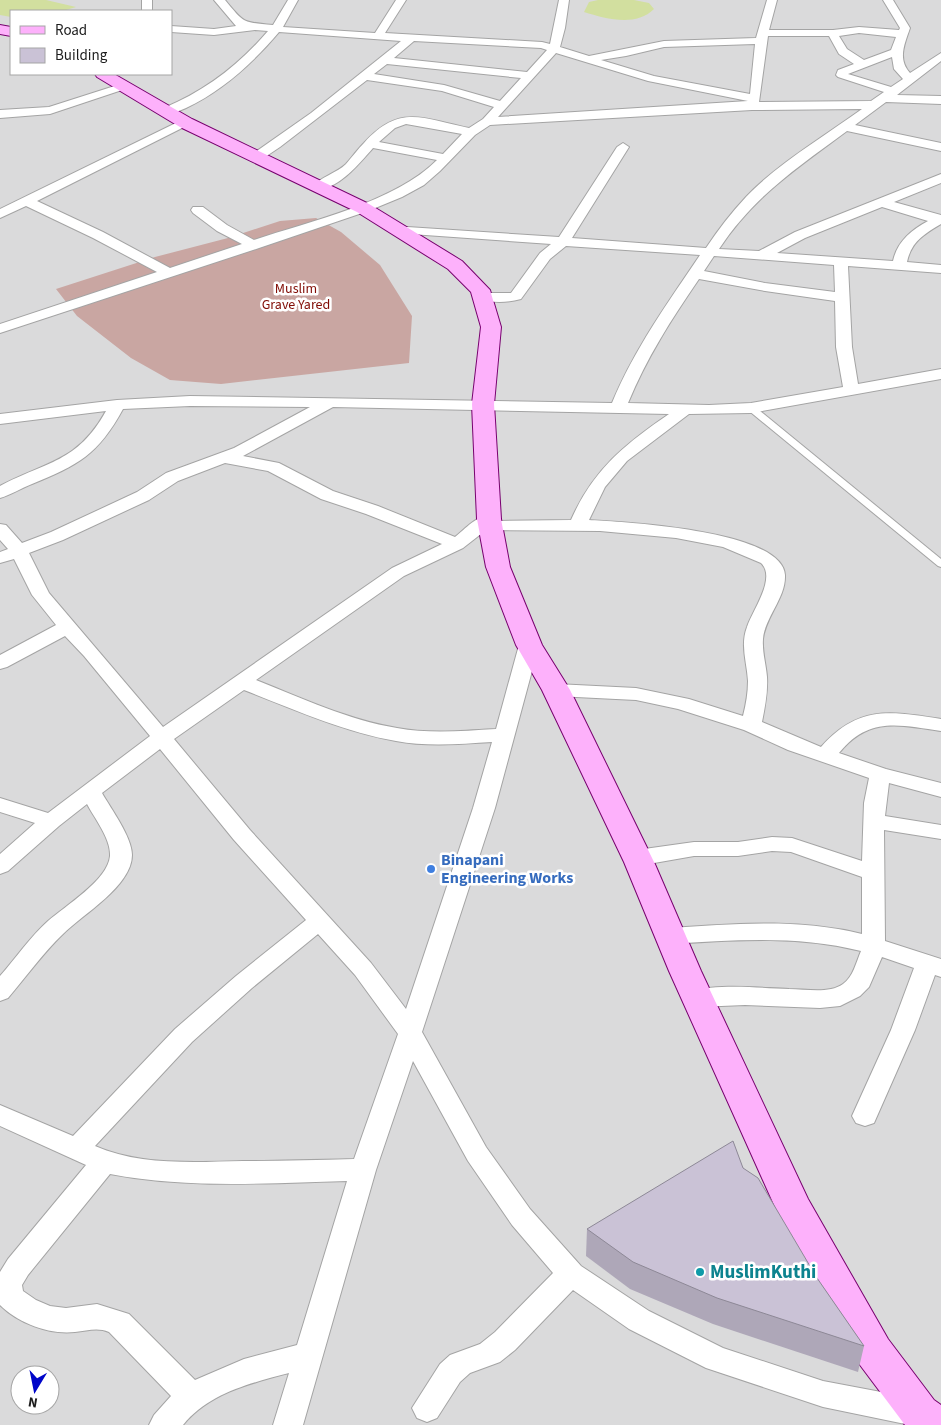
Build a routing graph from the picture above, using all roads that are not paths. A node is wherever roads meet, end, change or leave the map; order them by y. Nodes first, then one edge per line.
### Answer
1 (218, 0) edge
2 (292, 0) edge
3 (401, 0) edge
4 (564, 0) edge
5 (772, 0) edge
6 (888, 0) edge
7 (255, 27) junction
8 (172, 29) edge
9 (276, 29) junction
10 (833, 32) junction
11 (904, 34) junction
12 (378, 36) junction
13 (762, 37) junction
14 (411, 38) junction
15 (554, 49) junction
16 (896, 52) junction
17 (941, 56) edge
18 (586, 58) junction
19 (384, 60) junction
20 (861, 63) junction
21 (935, 65) edge
22 (364, 76) junction
23 (531, 76) junction
24 (114, 80) edge
25 (910, 80) junction
26 (885, 98) junction
27 (941, 100) edge
28 (754, 103) junction
29 (503, 106) junction
30 (0, 114) edge
31 (177, 117) junction
32 (487, 122) junction
33 (846, 127) junction
34 (471, 132) junction
35 (369, 144) junction
36 (624, 147) dead end
37 (941, 147) edge
38 (255, 158) junction
39 (446, 158) junction
40 (940, 179) edge
41 (318, 187) junction
42 (25, 201) junction
43 (881, 202) junction
44 (363, 208) junction
45 (198, 210) dead end
46 (2, 212) edge
47 (940, 220) edge
48 (397, 229) junction
49 (562, 242) junction
50 (254, 245) junction
51 (710, 253) junction
52 (763, 255) junction
53 (841, 261) junction
54 (899, 264) junction
55 (941, 269) edge
56 (169, 273) junction
57 (696, 274) junction
58 (482, 296) junction
59 (841, 297) junction
60 (0, 329) edge
61 (939, 376) edge
62 (851, 389) junction
63 (329, 403) junction
64 (483, 404) junction
65 (117, 405) junction
66 (751, 408) junction
67 (618, 409) junction
68 (685, 410) junction
69 (0, 419) edge
70 (225, 458) junction
71 (0, 493) edge
72 (489, 522) junction
73 (578, 524) junction
74 (0, 529) edge
75 (457, 544) junction
76 (10, 554) edge
77 (941, 564) edge
78 (67, 627) junction
79 (529, 645) junction
80 (0, 663) edge
81 (242, 682) junction
82 (556, 690) junction
83 (751, 725) junction
84 (941, 725) edge
85 (503, 734) junction
86 (162, 737) junction
87 (825, 755) junction
88 (880, 774) junction
89 (941, 790) edge
90 (91, 791) junction
91 (0, 805) edge
92 (51, 821) junction
93 (874, 821) junction
94 (941, 832) edge
95 (637, 858) junction
96 (0, 866) edge
97 (873, 873) junction
98 (320, 921) junction
99 (670, 936) junction
100 (874, 946) junction
101 (934, 966) edge
102 (0, 992) edge
103 (697, 998) junction
104 (410, 1032) junction
105 (0, 1115) edge
106 (865, 1116) dead end
107 (77, 1149) junction
108 (104, 1162) junction
109 (364, 1170) junction
110 (571, 1274) junction
111 (308, 1355) junction
112 (192, 1397) junction
113 (427, 1408) dead end
114 (928, 1419) edge
115 (164, 1425) edge
116 (288, 1425) edge

1 - 7 street
2 - 9 street
3 - 12 street
4 - 15 street
5 - 13 street
6 - 11 street
7 - 8 street
7 - 9 street
9 - 12 street
9 - 31 street
10 - 11 street
10 - 13 street
10 - 20 street
11 - 16 street
12 - 14 street
13 - 18 street
13 - 28 street
14 - 15 street
14 - 19 street
15 - 18 street
15 - 23 street
16 - 20 street
16 - 25 street
17 - 21 street
18 - 28 street
19 - 22 street
19 - 23 street
20 - 26 street
21 - 25 street
22 - 29 street
22 - 38 street
23 - 29 street
24 - 30 street
24 - 31 main road
25 - 26 street
26 - 27 street
26 - 28 street
26 - 33 street
28 - 32 street
29 - 32 street
31 - 38 main road
31 - 42 street
32 - 34 street
33 - 37 street
33 - 51 street
34 - 35 street
34 - 39 street
35 - 39 street
35 - 41 street
36 - 49 street
38 - 41 main road
39 - 44 street
40 - 43 street
41 - 44 main road
42 - 46 street
42 - 56 street
43 - 47 street
43 - 52 street
44 - 48 main road
44 - 50 street
45 - 50 street
47 - 54 street
48 - 49 street
48 - 58 main road
49 - 51 street
49 - 58 street
50 - 56 street
51 - 52 street
51 - 57 street
52 - 53 street
53 - 54 street
53 - 59 street
54 - 55 street
56 - 60 street
57 - 59 street
57 - 67 street
58 - 64 main road
59 - 62 street
61 - 62 street
62 - 66 street
63 - 64 street
63 - 65 street
63 - 70 street
64 - 67 street
64 - 72 main road
65 - 69 street
65 - 71 street
66 - 68 street
66 - 77 lane
67 - 68 street
68 - 73 street
70 - 75 street
70 - 76 street
72 - 73 street
72 - 75 street
72 - 79 main road
73 - 83 street
74 - 76 street
75 - 81 street
76 - 78 street
78 - 80 street
78 - 86 street
79 - 82 main road
79 - 85 street
81 - 85 street
81 - 86 street
82 - 83 street
82 - 95 main road
83 - 87 street
84 - 87 street
85 - 104 street
86 - 90 street
86 - 98 street
87 - 88 street
88 - 89 street
88 - 93 street
90 - 92 street
90 - 102 street
91 - 92 street
92 - 96 street
93 - 94 street
93 - 97 street
95 - 97 street
95 - 99 main road
97 - 100 street
98 - 104 street
98 - 107 street
99 - 100 street
99 - 103 main road
100 - 101 street
100 - 103 street
101 - 106 street
103 - 114 main road
104 - 109 street
104 - 110 street
105 - 107 street
107 - 108 street
108 - 109 street
108 - 112 street
109 - 111 street
110 - 113 street
110 - 114 street
111 - 112 street
111 - 116 street
112 - 115 street

